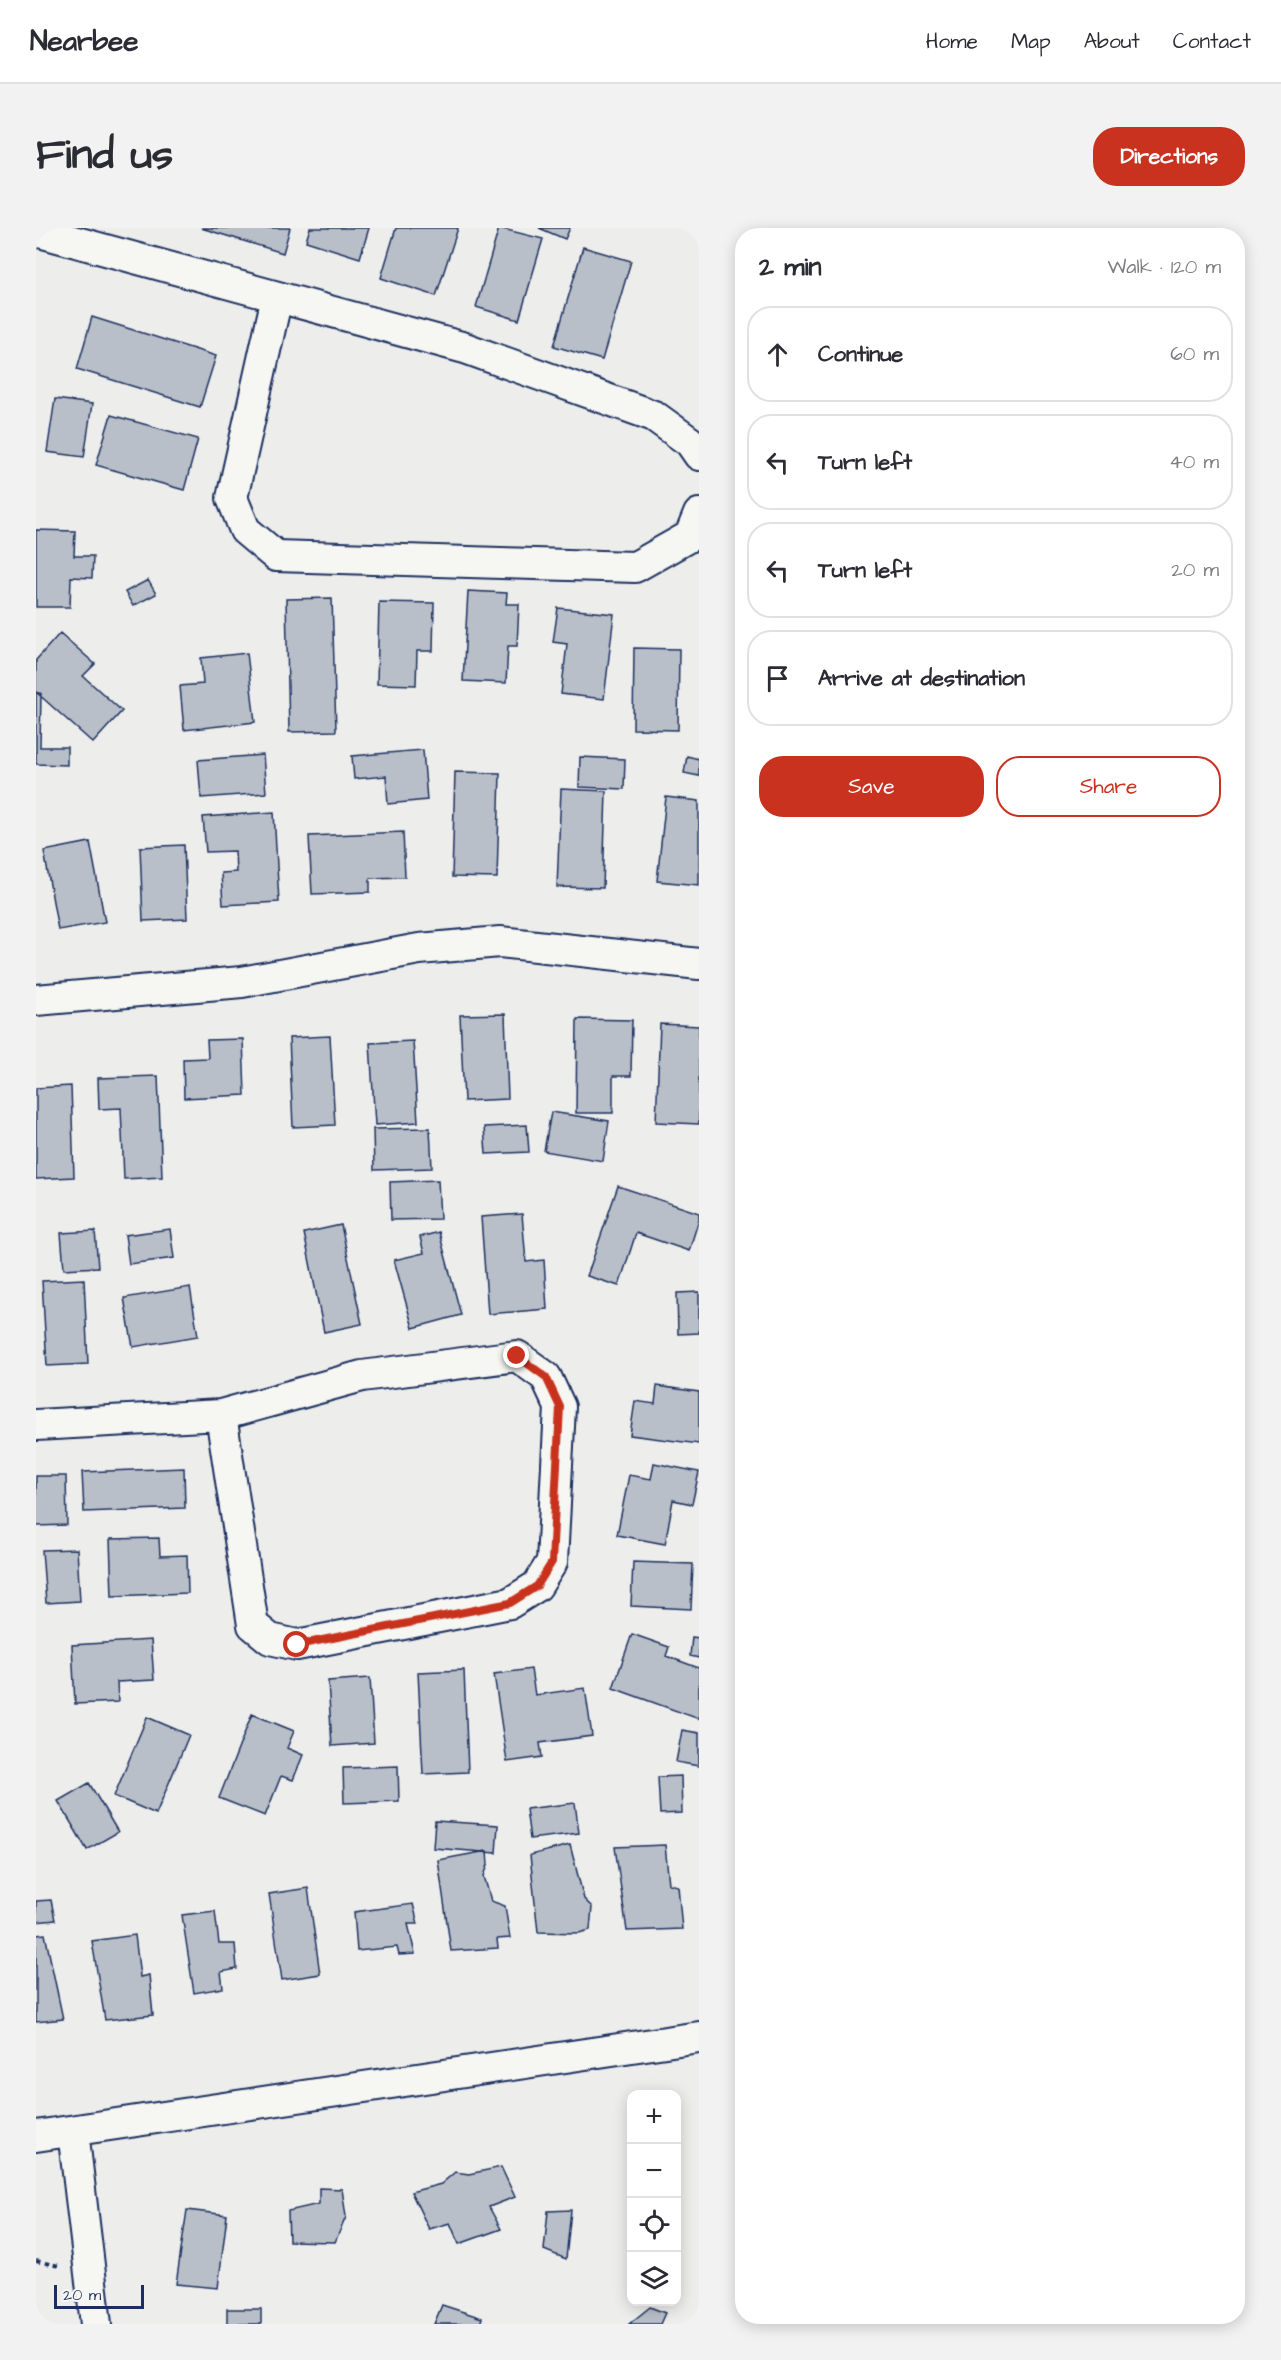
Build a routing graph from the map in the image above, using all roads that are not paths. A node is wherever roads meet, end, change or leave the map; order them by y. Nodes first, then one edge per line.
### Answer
1 (36, 231) edge
2 (277, 297) junction
3 (699, 455) edge
4 (699, 514) edge
5 (699, 964) edge
6 (36, 1000) edge
7 (221, 1415) junction
8 (36, 1425) edge
9 (699, 2037) edge
10 (74, 2131) junction
11 (36, 2136) edge
12 (96, 2324) edge

1 - 2 street
2 - 3 street
2 - 4 street
5 - 6 street
7 - 7 street
7 - 8 street
9 - 10 street
10 - 11 street
10 - 12 street

